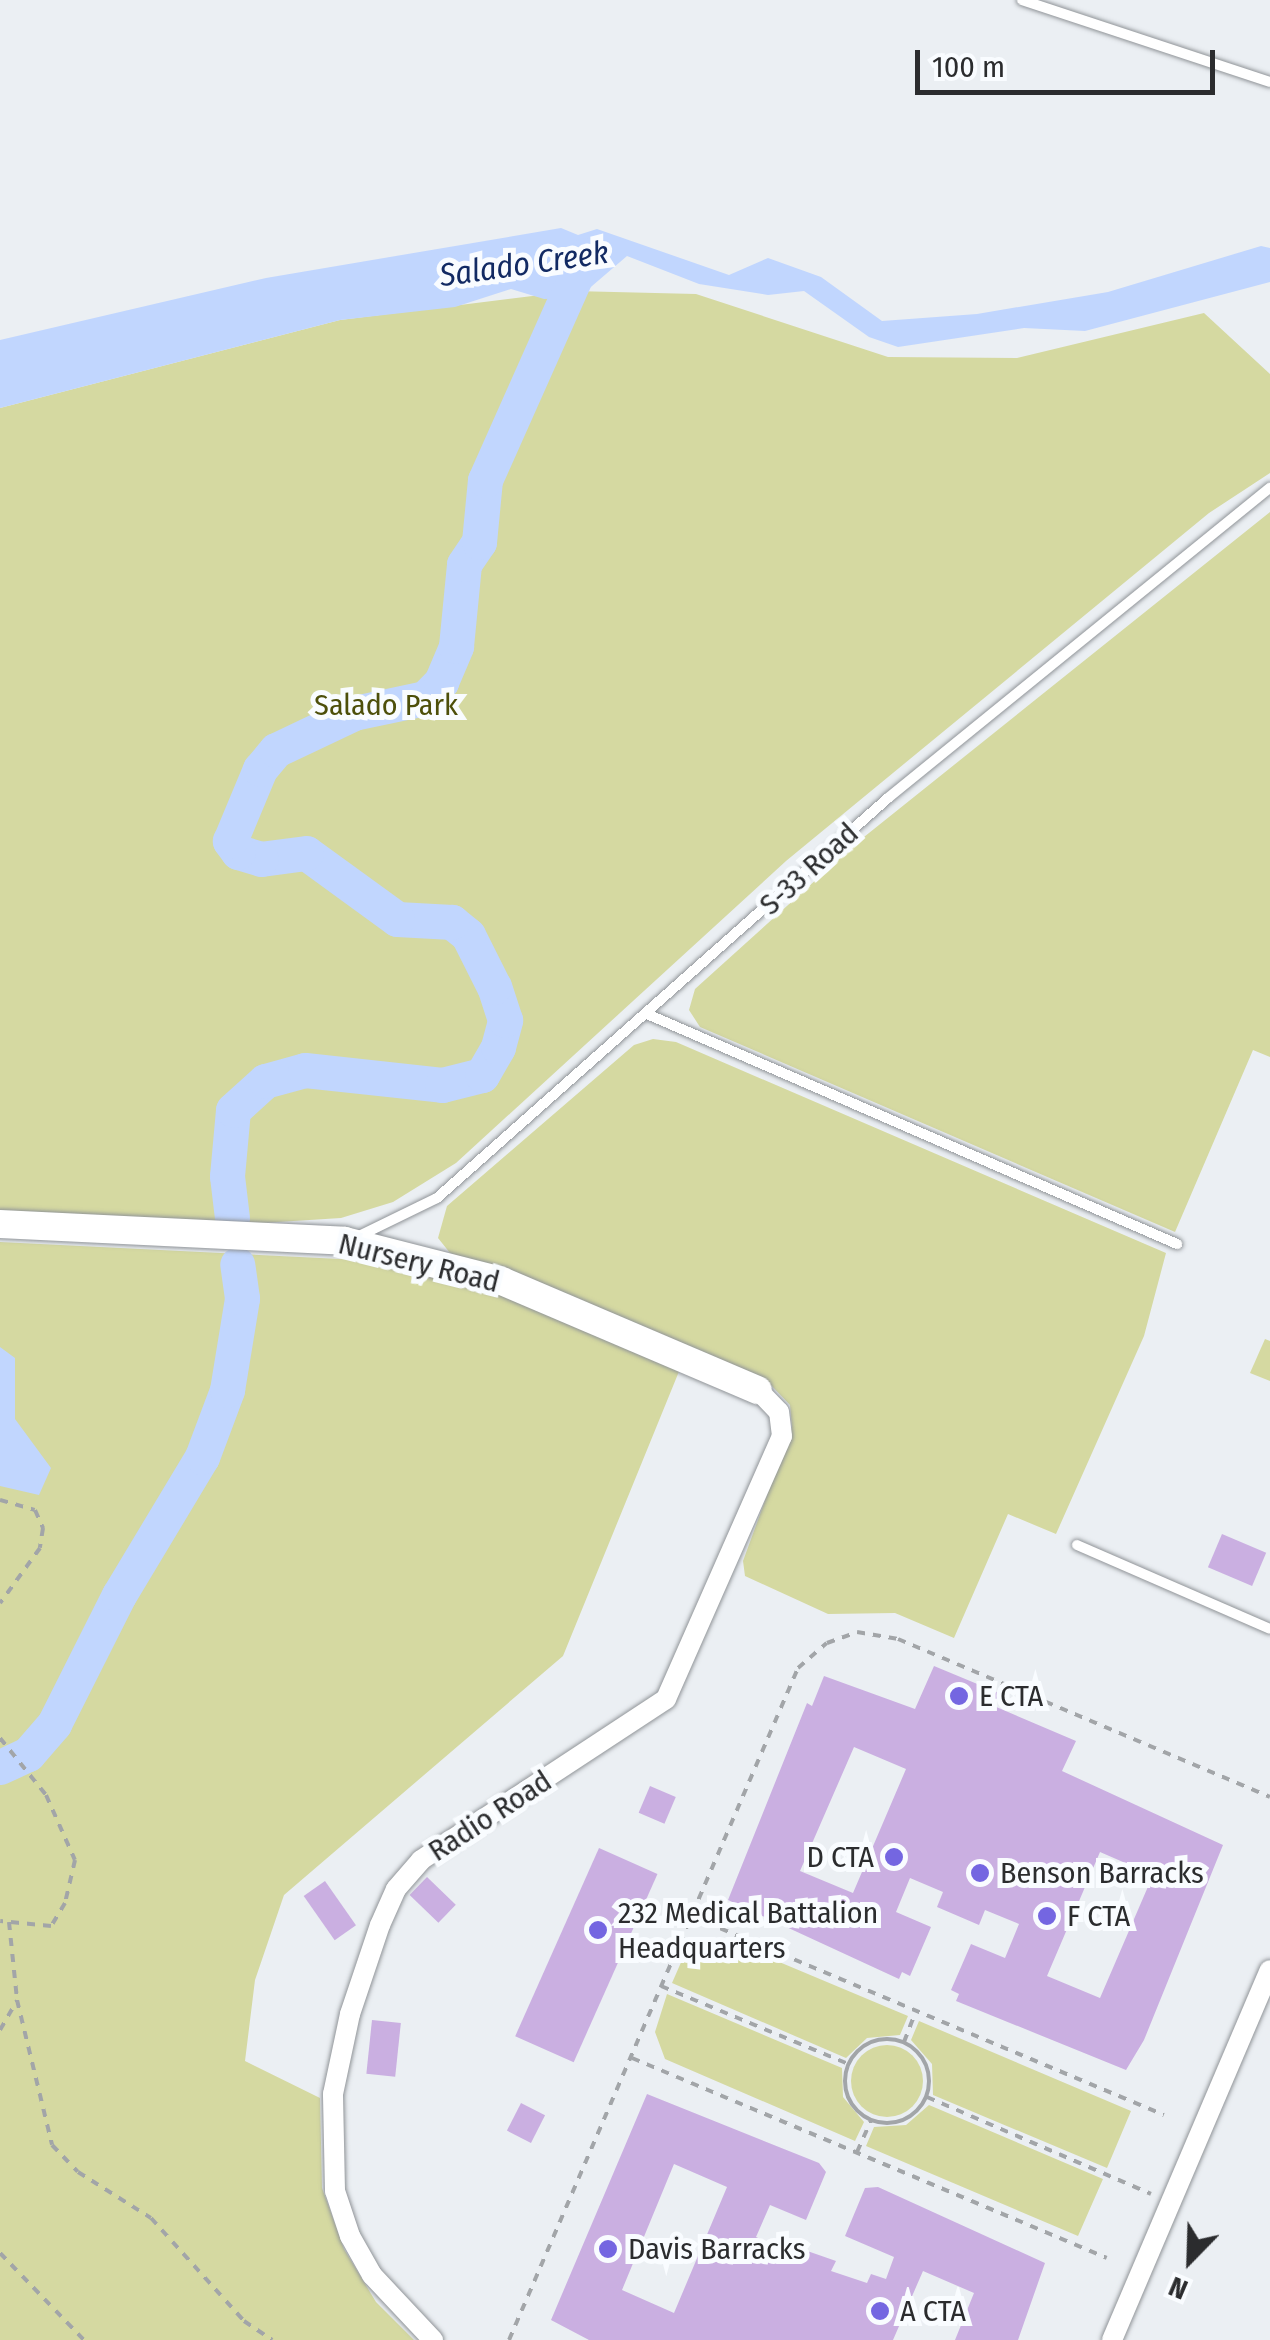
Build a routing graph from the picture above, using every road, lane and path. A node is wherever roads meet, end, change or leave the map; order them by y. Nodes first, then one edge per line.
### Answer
1 (1022, 0) edge
2 (1270, 82) edge
3 (1270, 488) edge
4 (646, 1014) junction
5 (0, 1224) edge
6 (345, 1241) junction
7 (1177, 1244) dead end
8 (758, 1390) joint
9 (0, 1500) edge
10 (1077, 1545) dead end
11 (0, 1603) edge
12 (1270, 1629) edge
13 (0, 1738) edge
14 (1270, 1798) edge
15 (692, 1916) junction
16 (0, 1921) edge
17 (9, 1922) junction
18 (1270, 1970) edge
19 (661, 1986) junction
20 (17, 2000) junction
21 (916, 2011) junction
22 (1249, 2020) junction
23 (1270, 2029) edge
24 (0, 2030) edge
25 (904, 2042) junction
26 (630, 2057) junction
27 (848, 2064) junction
28 (927, 2098) junction
29 (1164, 2116) dead end
30 (872, 2120) junction
31 (856, 2154) junction
32 (1151, 2194) dead end
33 (0, 2253) edge
34 (1107, 2258) dead end
35 (84, 2340) edge
36 (272, 2340) edge
37 (432, 2340) edge
38 (509, 2340) edge
39 (1112, 2340) edge

1 - 2 lane
3 - 4 lane, S-33 Road
4 - 6 lane, S-33 Road
4 - 7 lane
5 - 6 street, Nursery Road
6 - 8 street, Nursery Road
8 - 37 street, Radio Road
9 - 11 path
10 - 12 lane
13 - 17 path
14 - 15 path
15 - 19 path
15 - 21 path
16 - 17 path
17 - 20 path
18 - 22 street
19 - 26 path
19 - 27 path
20 - 24 path
20 - 36 path
21 - 25 path
21 - 29 path
22 - 23 street
22 - 39 street
25 - 27 path
25 - 28 path
26 - 31 path
26 - 38 path
27 - 30 path
28 - 30 path
28 - 32 path
30 - 31 path
31 - 34 path
33 - 35 path

